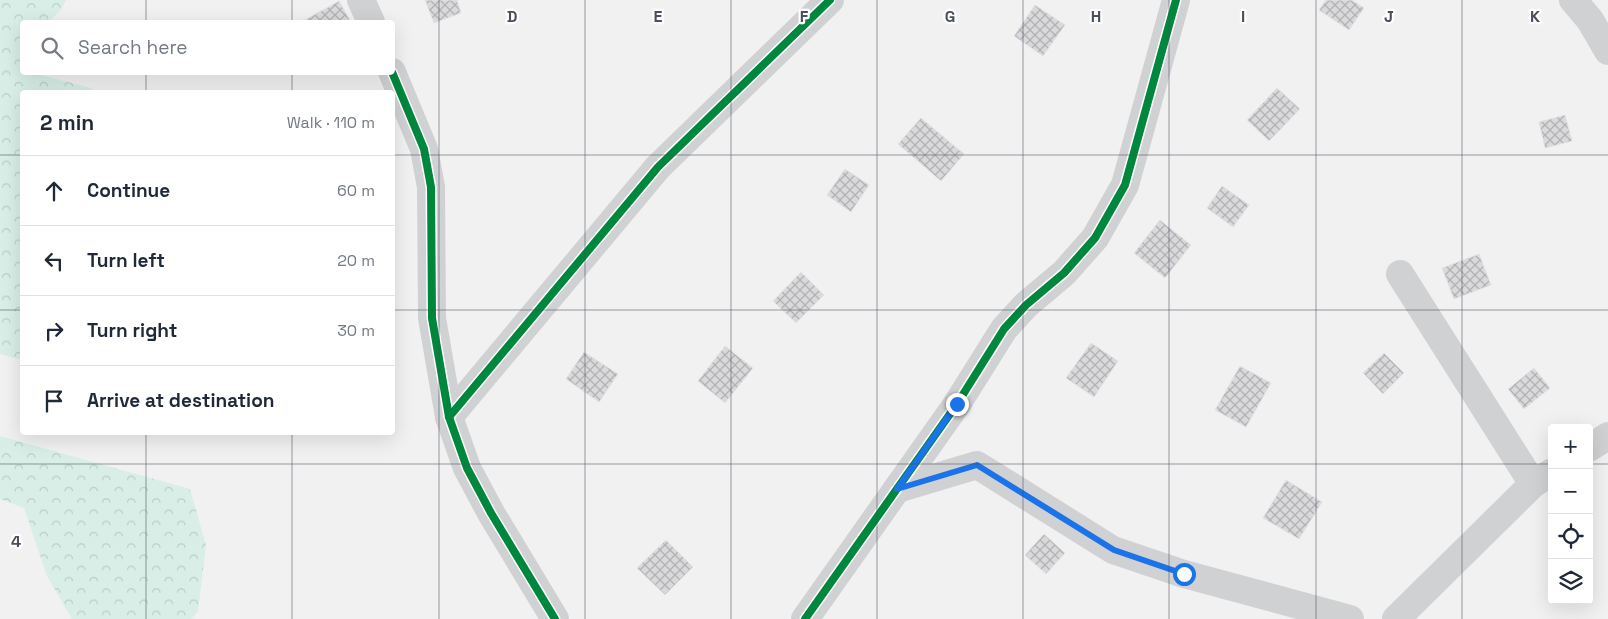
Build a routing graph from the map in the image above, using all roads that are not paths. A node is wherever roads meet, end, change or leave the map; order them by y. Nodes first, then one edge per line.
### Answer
1 (362, 0) edge
2 (830, 0) edge
3 (1176, 0) edge
4 (1573, 0) edge
5 (370, 20) edge
6 (1608, 52) edge
7 (393, 75) edge
8 (1400, 274) dead end
9 (449, 417) junction
10 (1608, 436) edge
11 (1593, 445) edge
12 (1542, 478) edge
13 (897, 489) junction
14 (555, 619) edge
15 (805, 619) edge
16 (1350, 619) edge
17 (1396, 619) edge

1 - 5 street
2 - 9 street
3 - 13 street
4 - 6 street
7 - 9 street
8 - 12 street
9 - 14 street
10 - 11 street
12 - 17 street
13 - 15 street
13 - 16 street

